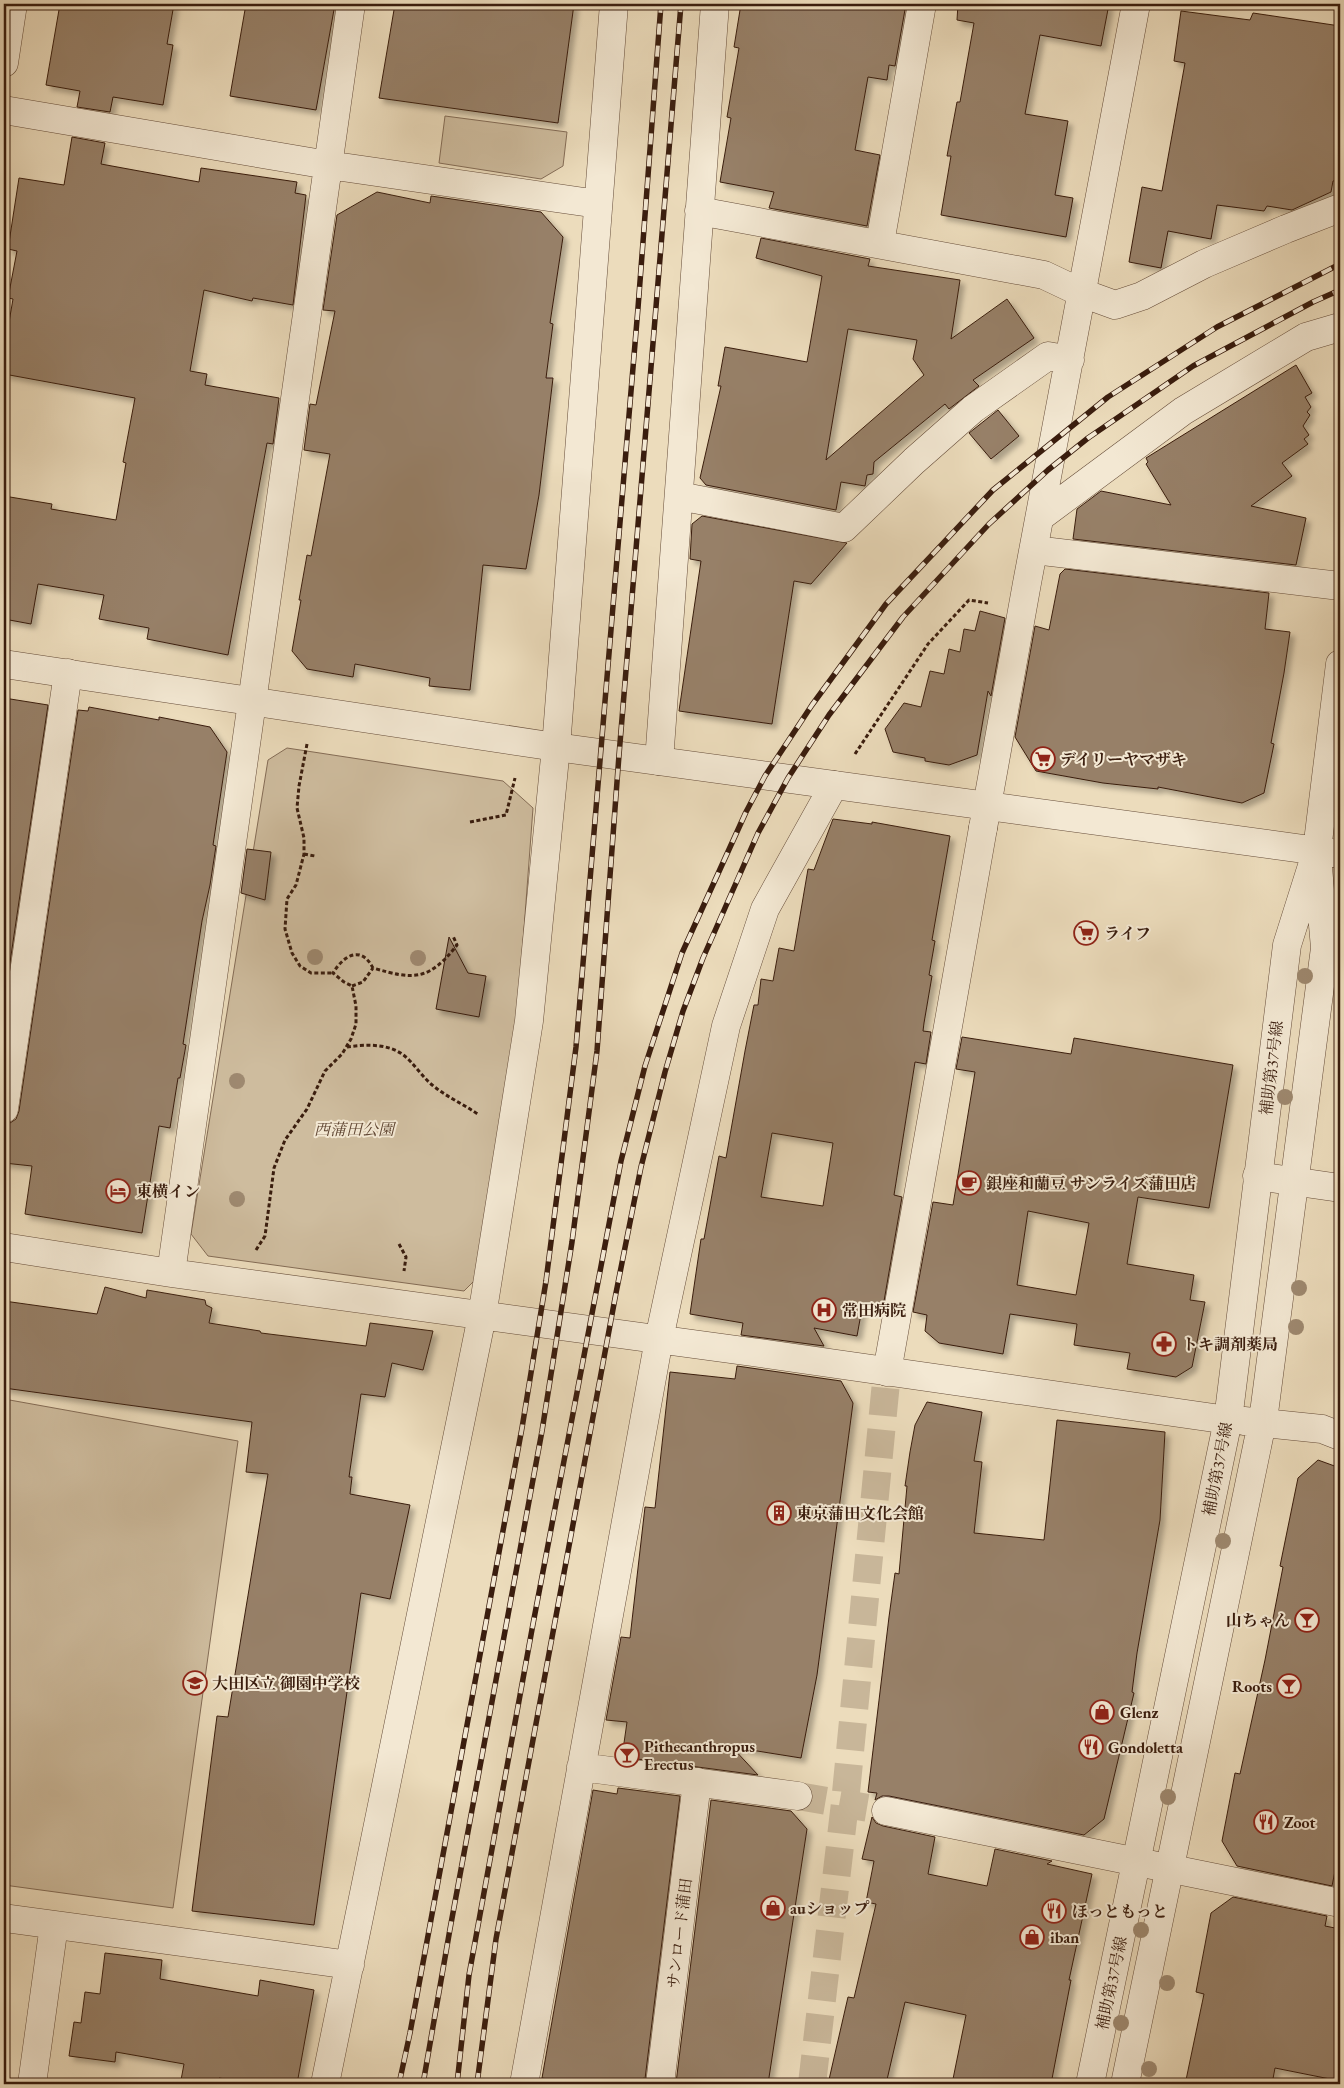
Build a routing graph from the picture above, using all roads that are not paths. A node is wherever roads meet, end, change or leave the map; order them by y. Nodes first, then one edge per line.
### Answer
1 (13, 4) edge
2 (351, 4) edge
3 (614, 4) edge
4 (715, 4) edge
5 (922, 4) edge
6 (1136, 4) edge
7 (4, 63) edge
8 (4, 110) edge
9 (328, 165) junction
10 (598, 204) junction
11 (1340, 208) edge
12 (699, 211) junction
13 (880, 244) junction
14 (1082, 293) junction
15 (1340, 327) edge
16 (1070, 360) junction
17 (679, 496) junction
18 (1040, 516) junction
19 (1034, 550) junction
20 (1340, 586) edge
21 (4, 664) edge
22 (1340, 664) edge
23 (68, 673) junction
24 (252, 700) junction
25 (556, 747) junction
26 (659, 761) junction
27 (834, 785) junction
28 (985, 818) junction
29 (1329, 852) edge
30 (4, 1109) edge
31 (1257, 1176) junction
32 (1294, 1182) junction
33 (1340, 1188) edge
34 (4, 1247) edge
35 (171, 1273) junction
36 (482, 1316) junction
37 (659, 1340) junction
38 (888, 1372) junction
39 (1228, 1420) junction
40 (1262, 1422) junction
41 (1340, 1436) edge
42 (581, 1767) junction
43 (697, 1782) junction
44 (798, 1796) tunnel mouth
45 (886, 1811) tunnel mouth
46 (1137, 1861) junction
47 (1170, 1868) junction
48 (1340, 1903) edge
49 (4, 1918) edge
50 (54, 1925) junction
51 (350, 1965) junction
52 (32, 2084) edge
53 (325, 2084) edge
54 (524, 2084) edge
55 (660, 2084) edge
56 (1090, 2084) edge
57 (1125, 2084) edge

1 - 7 street
2 - 9 street
3 - 10 street
4 - 12 street
5 - 13 street
6 - 14 street
8 - 9 street
9 - 10 street
9 - 24 street
10 - 25 street
11 - 14 street
12 - 13 street
12 - 17 street
13 - 14 street
14 - 16 street
15 - 18 street
16 - 17 street
16 - 18 street
17 - 26 street
18 - 19 street
19 - 20 street
19 - 28 street
21 - 23 street
22 - 29 street, 補助第37号線
23 - 24 street
23 - 30 street
24 - 25 street
24 - 35 street
25 - 26 street
25 - 36 street
26 - 27 street
27 - 28 street
27 - 37 street
28 - 29 street
28 - 38 street
29 - 31 street, 補助第37号線
29 - 32 street, 補助第37号線
31 - 32 street
31 - 39 street, 補助第37号線
32 - 33 street
32 - 40 street, 補助第37号線
34 - 35 street
35 - 36 street
36 - 37 street
36 - 51 street
37 - 38 street
37 - 42 street
38 - 39 street
39 - 40 street
39 - 46 street, 補助第37号線
40 - 41 street
40 - 47 street, 補助第37号線
42 - 43 street
42 - 54 street
43 - 44 street
43 - 55 street, サンロード蒲田
45 - 46 street
46 - 47 street
46 - 56 street, 補助第37号線
47 - 48 street
47 - 57 street, 補助第37号線
49 - 50 street
50 - 51 street
50 - 52 street
51 - 53 street

